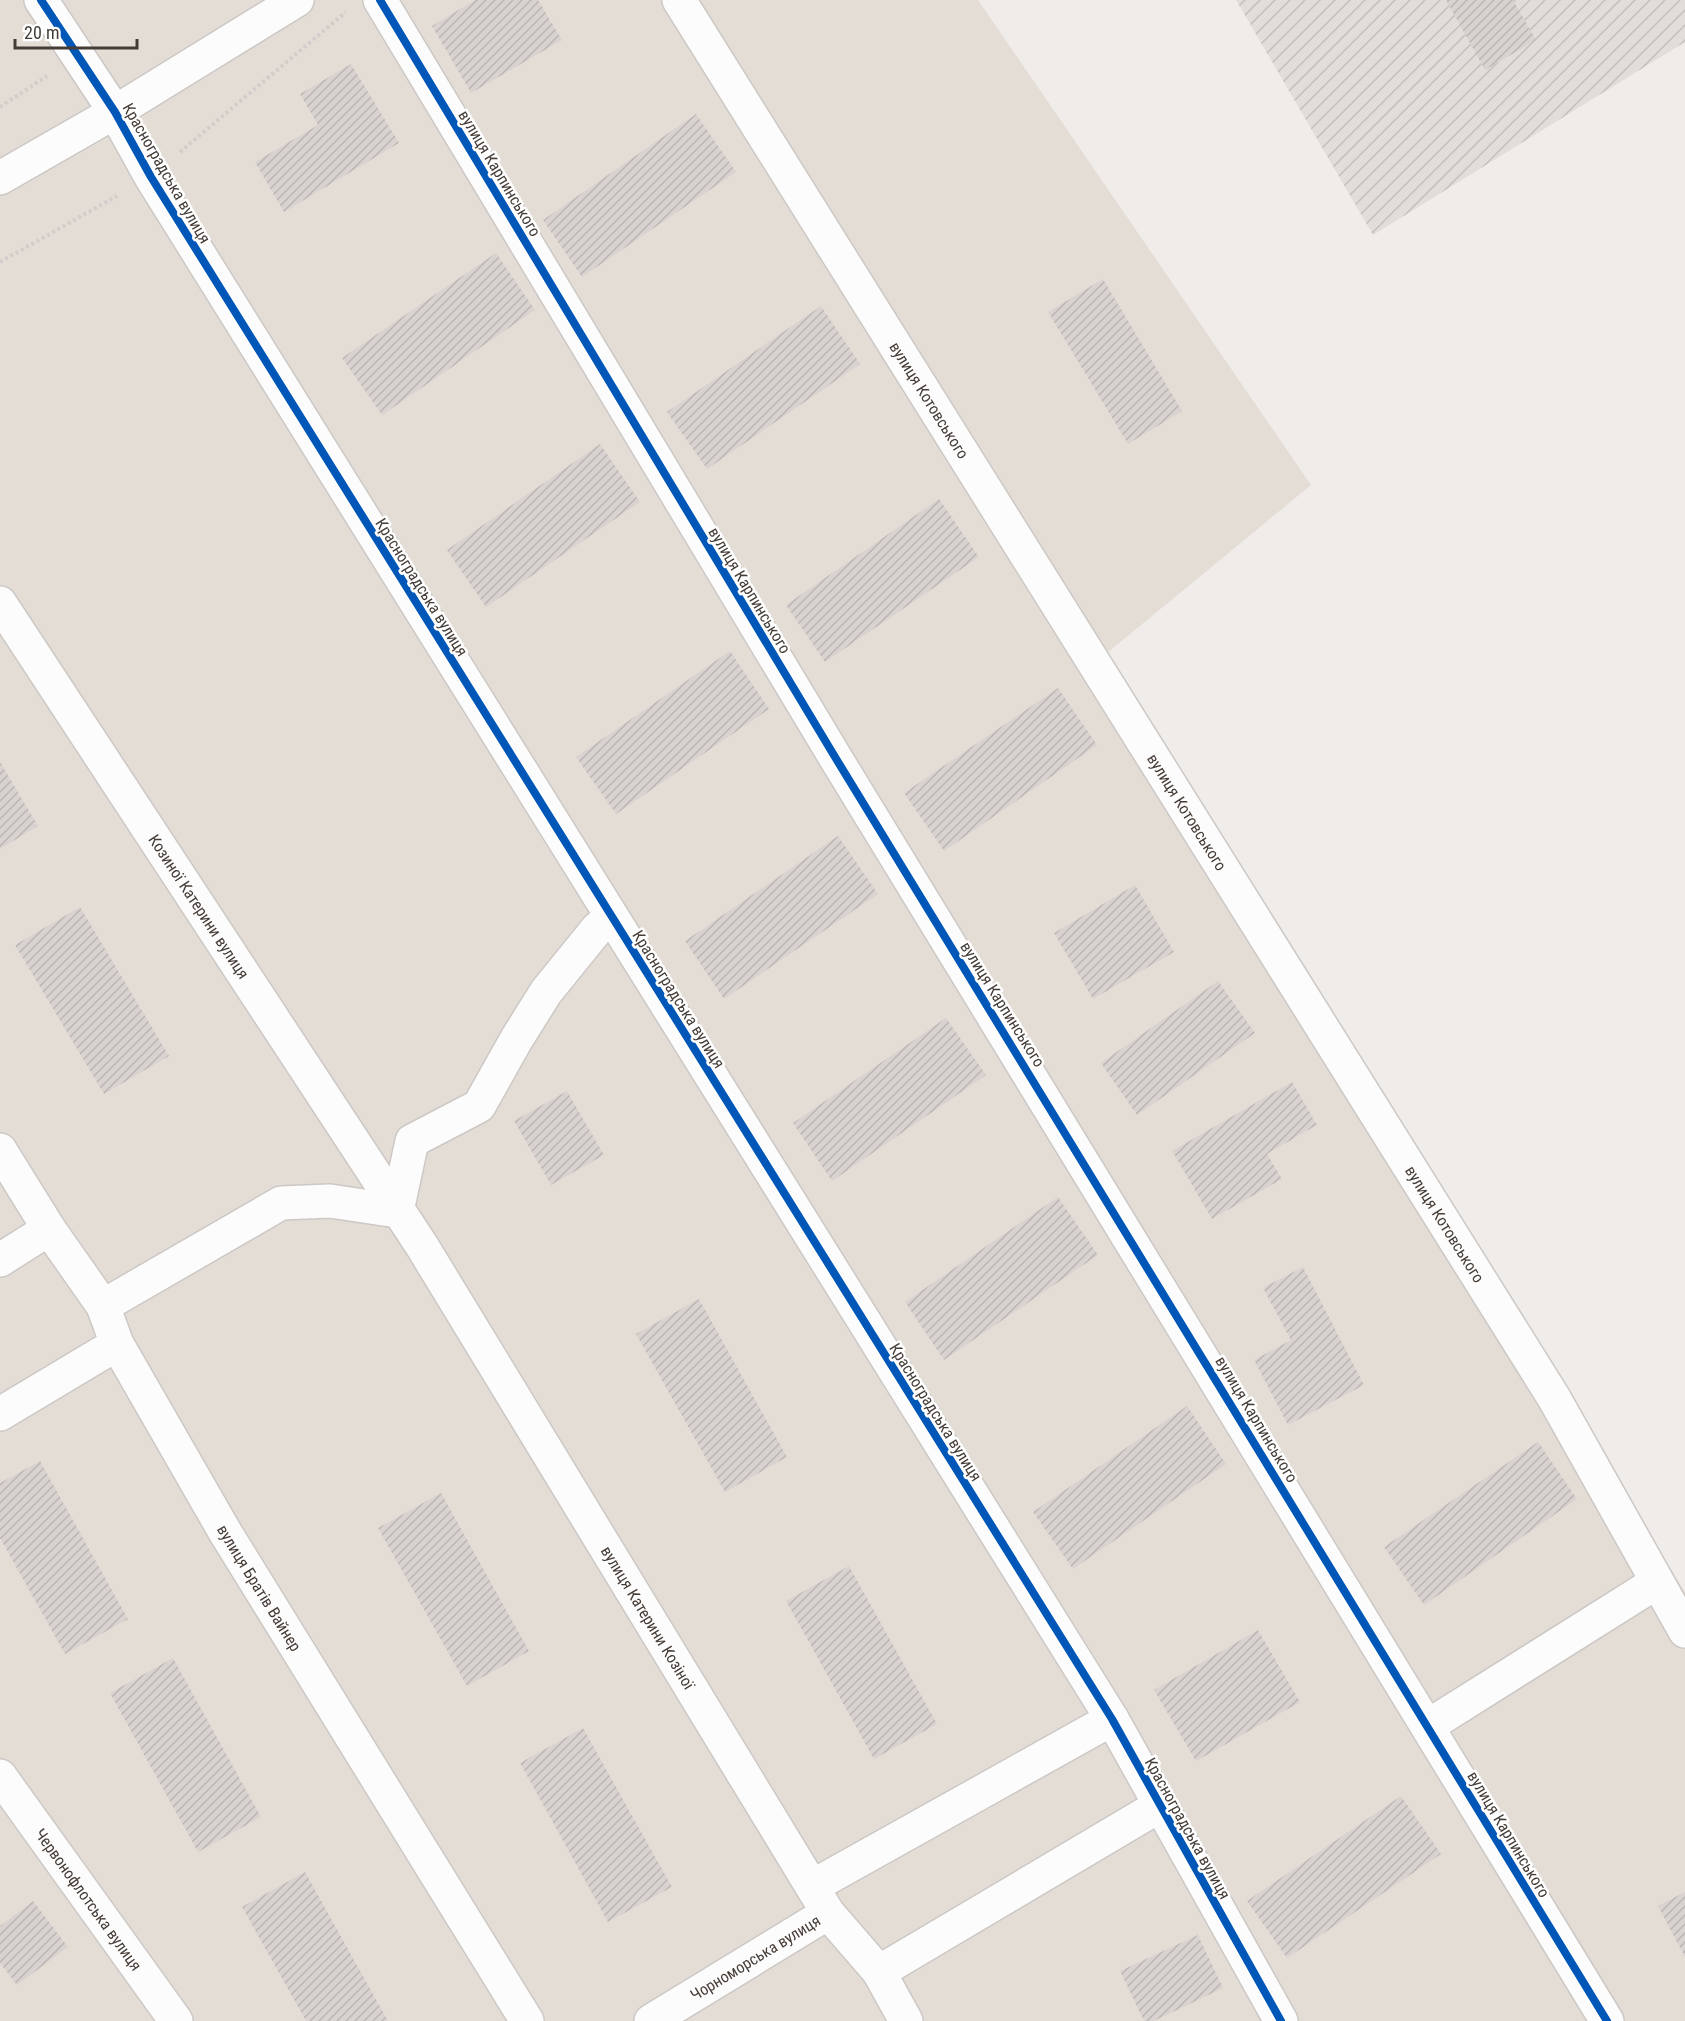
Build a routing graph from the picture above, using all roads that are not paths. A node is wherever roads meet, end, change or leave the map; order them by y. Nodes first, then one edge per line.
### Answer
1 (41, 0) edge
2 (297, 0) edge
3 (679, 0) edge
4 (366, 4) edge
5 (116, 112) junction
6 (0, 178) edge
7 (0, 603) edge
8 (611, 916) junction
9 (0, 1150) edge
10 (397, 1211) junction
11 (49, 1229) junction
12 (0, 1260) edge
13 (103, 1306) junction
14 (117, 1344) junction
15 (0, 1414) edge
16 (1657, 1582) junction
17 (1685, 1631) edge
18 (1112, 1719) junction
19 (1428, 1726) junction
20 (0, 1776) edge
21 (1159, 1806) junction
22 (820, 1900) junction
23 (879, 1972) junction
24 (177, 2021) edge
25 (526, 2021) edge
26 (651, 2021) edge
27 (906, 2021) edge
28 (1281, 2021) edge
29 (1607, 2021) edge

1 - 5 street, Красноградська вулиця
2 - 5 street
3 - 16 street, вулиця Котовського
4 - 19 street, вулиця Карпинського
5 - 6 street
5 - 8 street, Красноградська вулиця
7 - 10 street, Козиної Катерини вулиця
8 - 10 street
8 - 18 street, Красноградська вулиця
9 - 11 street, вулиця Братів Вайнер
10 - 13 street
10 - 22 street, вулиця Катерини Козіної
11 - 12 street
11 - 13 street, вулиця Братів Вайнер
13 - 14 street, вулиця Братів Вайнер
14 - 15 street
14 - 25 street, вулиця Братів Вайнер
16 - 17 street, вулиця Котовського
16 - 19 street
18 - 21 street, Красноградська вулиця
18 - 22 street, Чорноморська вулиця
19 - 29 street, вулиця Карпинського
20 - 24 street, Червонофлотська вулиця
21 - 23 street
21 - 28 street, Красноградська вулиця
22 - 23 street, вулиця Катерини Козіної
22 - 26 street, Чорноморська вулиця
23 - 27 street, вулиця Катерини Козіної

